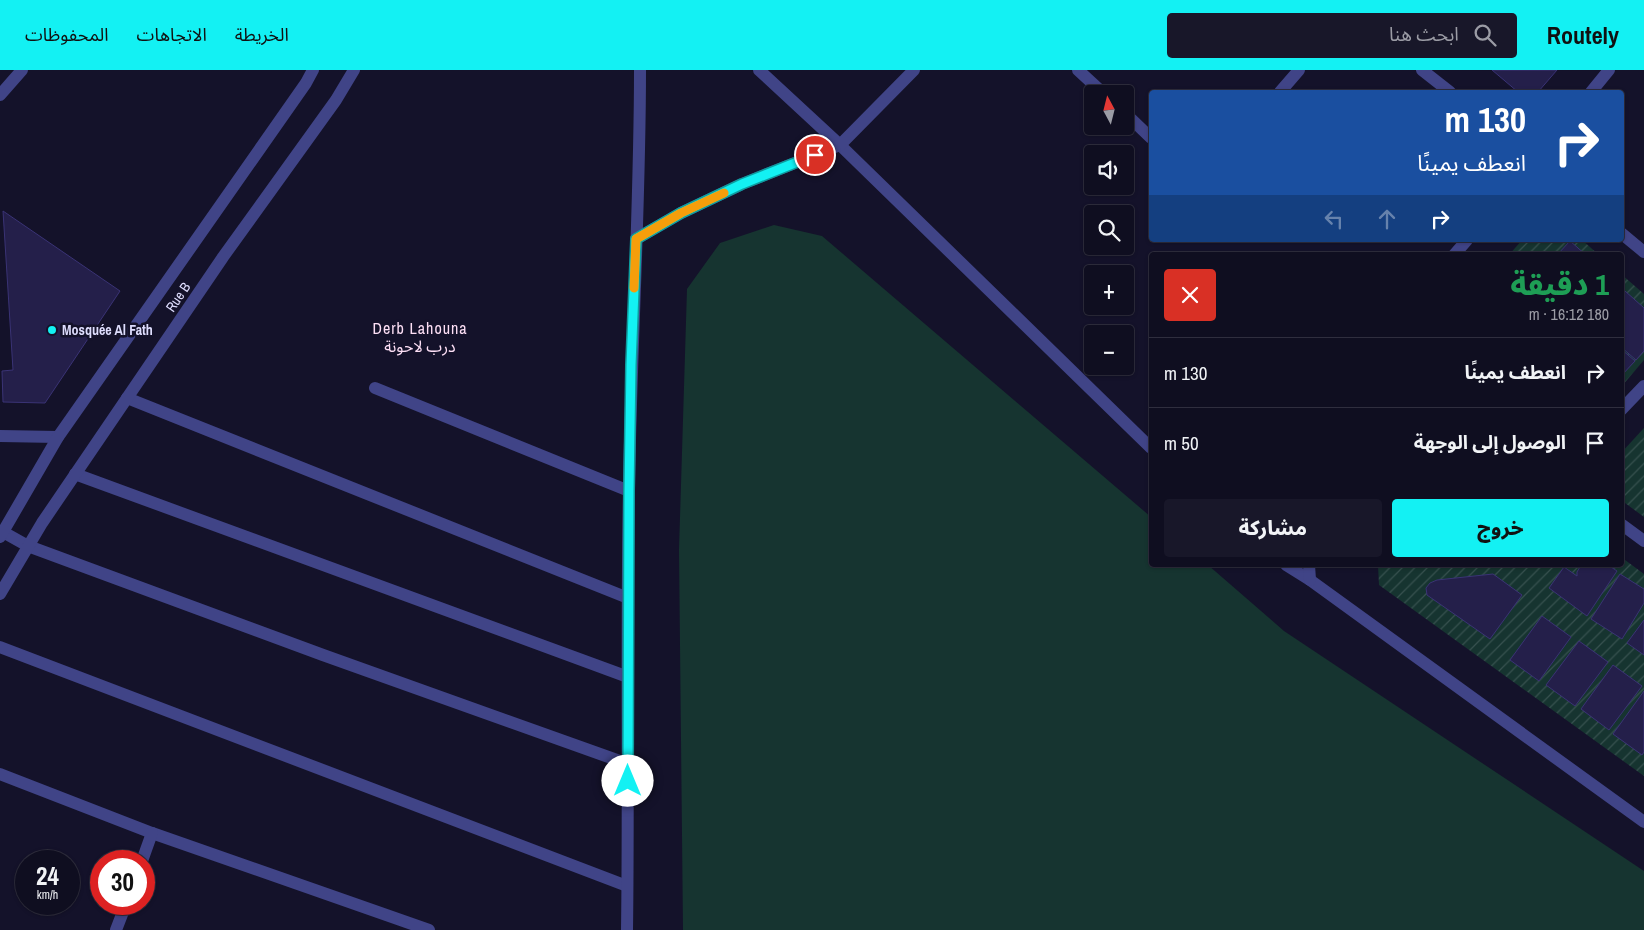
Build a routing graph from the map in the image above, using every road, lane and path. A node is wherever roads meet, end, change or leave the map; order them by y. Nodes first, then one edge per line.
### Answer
1 (22, 70) edge
2 (313, 70) edge
3 (354, 70) edge
4 (640, 70) edge
5 (759, 70) edge
6 (914, 70) edge
7 (1078, 70) edge
8 (1299, 70) edge
9 (1422, 70) edge
10 (1610, 70) edge
11 (1094, 85) edge
12 (1282, 90) edge
13 (1447, 90) edge
14 (1593, 90) edge
15 (0, 95) edge
16 (1134, 122) edge
17 (1149, 136) edge
18 (840, 145) junction
19 (1624, 235) edge
20 (636, 239) junction
21 (1465, 242) edge
22 (1457, 252) edge
23 (1644, 252) edge
24 (1644, 386) edge
25 (374, 388) dead end
26 (127, 398) junction
27 (1624, 407) edge
28 (0, 436) edge
29 (58, 437) junction
30 (1149, 444) edge
31 (76, 474) junction
32 (629, 491) junction
33 (1624, 526) edge
34 (2, 534) edge
35 (1644, 541) edge
36 (28, 546) junction
37 (1289, 567) edge
38 (1309, 567) edge
39 (1310, 580) junction
40 (0, 594) edge
41 (628, 598) junction
42 (0, 647) edge
43 (628, 676) junction
44 (628, 764) junction
45 (0, 774) edge
46 (1644, 822) edge
47 (152, 833) junction
48 (146, 850) edge
49 (627, 886) junction
50 (122, 915) edge
51 (116, 930) edge
52 (429, 930) edge
53 (627, 930) edge

1 - 15 street
2 - 29 street, Rue B
3 - 26 street, Rue B
4 - 20 street
5 - 18 street
6 - 18 street
7 - 11 street
8 - 12 street
9 - 13 street
10 - 14 street
16 - 17 street
18 - 20 street
18 - 30 street
19 - 23 street
20 - 32 street
21 - 22 street
24 - 27 street
25 - 32 street
26 - 31 street, Rue B
26 - 41 street
28 - 29 street
29 - 34 street, Rue B
31 - 36 street, Rue B
31 - 43 street
32 - 41 street
33 - 35 street
34 - 36 street
36 - 40 street, Rue B
36 - 44 street
37 - 39 street
38 - 39 street
39 - 46 street
41 - 43 street
42 - 49 street
43 - 44 street
44 - 49 street
45 - 47 street
47 - 48 street
47 - 52 street
49 - 53 street
50 - 51 street

